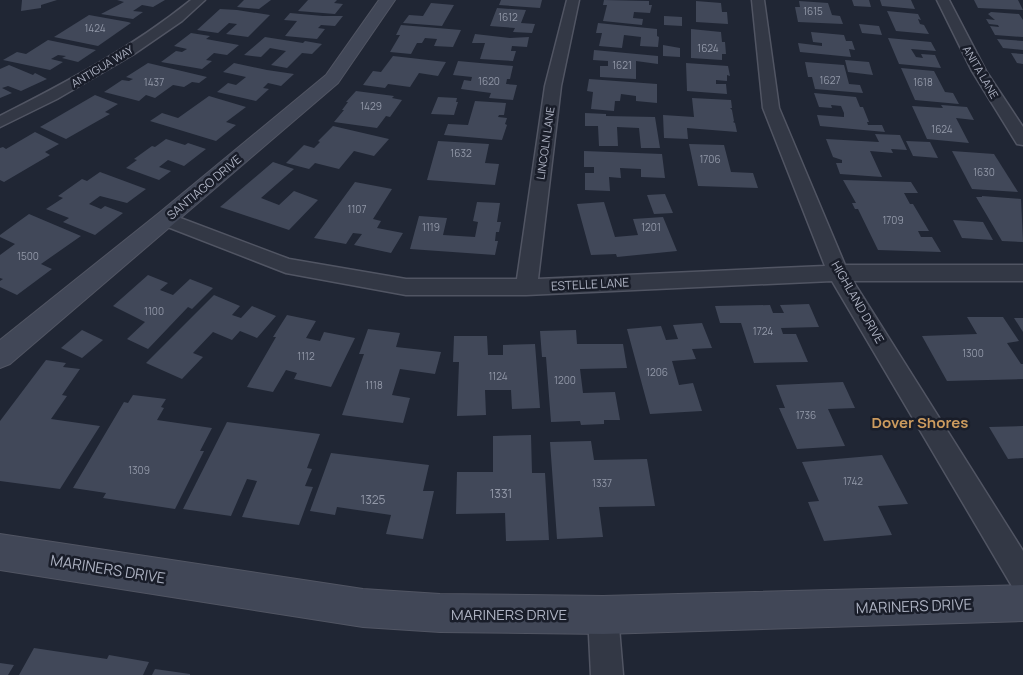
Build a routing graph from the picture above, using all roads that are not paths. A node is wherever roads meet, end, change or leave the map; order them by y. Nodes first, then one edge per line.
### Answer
1 (199, 0) edge
2 (387, 0) edge
3 (574, 0) edge
4 (758, 0) edge
5 (943, 0) edge
6 (0, 122) edge
7 (1023, 140) edge
8 (167, 219) junction
9 (838, 273) junction
10 (1023, 273) edge
11 (526, 287) junction
12 (0, 356) edge
13 (0, 552) edge
14 (1023, 578) edge
15 (1023, 602) edge
16 (602, 614) junction
17 (607, 675) edge

1 - 6 street, ANTIGUA WAY
2 - 8 street, SANTIAGO DRIVE
3 - 11 street, LINCOLN LANE
4 - 9 street, HIGHLAND DRIVE
5 - 7 street, ANITA LANE
8 - 11 street, ESTELLE LANE
8 - 12 street, SANTIAGO DRIVE
9 - 10 street, ESTELLE LANE
9 - 11 street, ESTELLE LANE
9 - 14 street, HIGHLAND DRIVE
13 - 16 street, MARINERS DRIVE
15 - 16 street, MARINERS DRIVE
16 - 17 street

